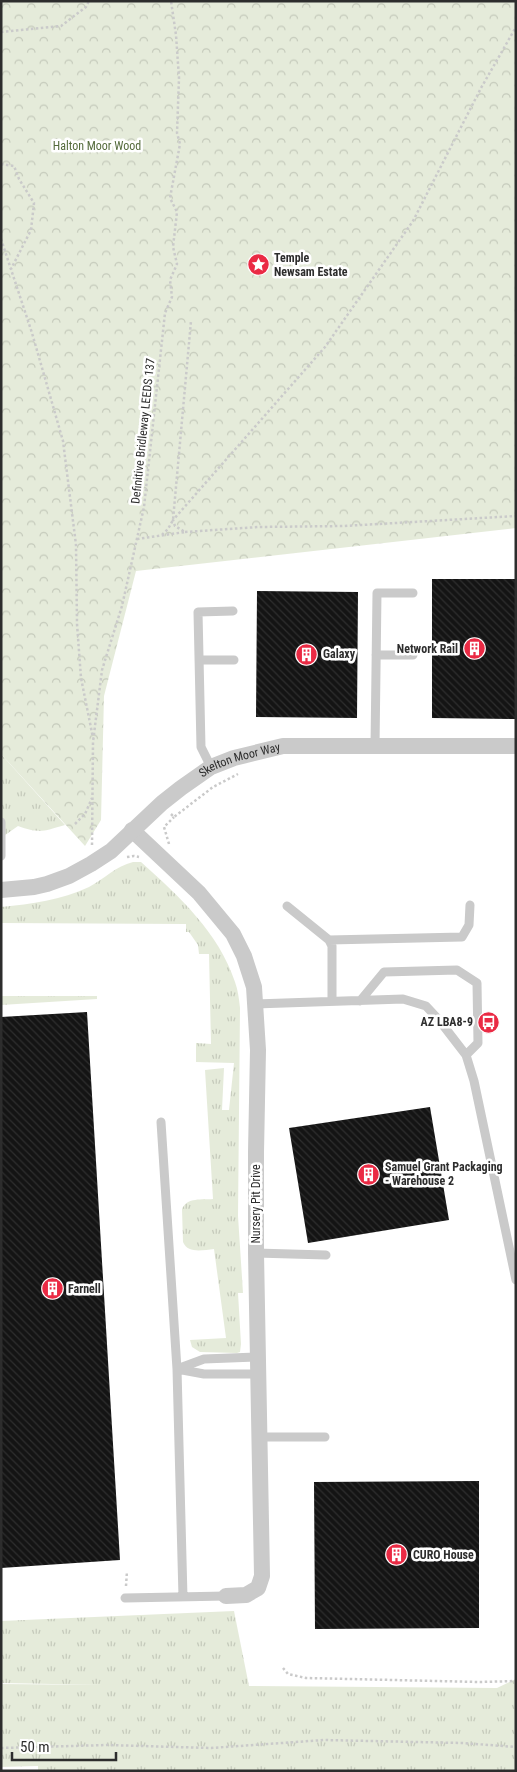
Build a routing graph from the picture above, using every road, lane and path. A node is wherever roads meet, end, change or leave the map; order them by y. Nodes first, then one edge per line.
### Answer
1 (88, 1) edge
2 (171, 1) edge
3 (516, 26) edge
4 (1, 32) edge
5 (1, 164) edge
6 (1, 239) edge
7 (11, 269) junction
8 (191, 321) dead end
9 (516, 516) edge
10 (173, 520) junction
11 (185, 532) junction
12 (162, 535) junction
13 (138, 539) junction
14 (413, 593) dead end
15 (233, 612) dead end
16 (413, 655) dead end
17 (376, 656) junction
18 (199, 660) junction
19 (234, 660) dead end
20 (93, 742) junction
21 (375, 746) junction
22 (516, 746) edge
23 (211, 767) junction
24 (241, 772) dead end
25 (93, 796) junction
26 (162, 803) junction
27 (1, 822) edge
28 (76, 824) dead end
29 (132, 830) junction
30 (1, 856) edge
31 (91, 864) junction
32 (1, 890) edge
33 (470, 905) dead end
34 (287, 906) dead end
35 (328, 940) junction
36 (360, 1000) junction
37 (332, 1001) junction
38 (255, 1004) junction
39 (466, 1055) junction
40 (161, 1122) dead end
41 (256, 1253) junction
42 (326, 1255) dead end
43 (516, 1280) edge
44 (259, 1356) junction
45 (177, 1369) junction
46 (259, 1374) junction
47 (325, 1437) dead end
48 (260, 1438) junction
49 (127, 1571) dead end
50 (226, 1596) joint
51 (183, 1597) junction
52 (125, 1598) joint
53 (283, 1668) dead end
54 (516, 1681) edge
55 (516, 1747) edge
56 (1, 1748) edge

1 - 4 path
2 - 13 path, Definitive Bridleway LEEDS 137
3 - 10 path
5 - 7 path
6 - 7 path
7 - 20 path
8 - 10 path
9 - 11 path
10 - 11 path
10 - 12 path
11 - 12 path
12 - 13 path
13 - 20 path, Definitive Bridleway LEEDS 137
14 - 17 lane
15 - 18 lane
16 - 17 lane
17 - 21 lane
18 - 19 lane
18 - 23 lane
20 - 25 path, Definitive Bridleway LEEDS 137
21 - 22 street, Skelton Moor Way
21 - 23 street, Skelton Moor Way
23 - 26 street, Skelton Moor Way
24 - 26 path
25 - 28 path
25 - 31 path, Definitive Bridleway LEEDS 137
26 - 29 street, Skelton Moor Way
27 - 30 lane
29 - 31 street, Skelton Moor Way
29 - 38 street, Nursery Pit Drive
31 - 32 street, Skelton Moor Way
33 - 35 lane
34 - 35 lane
35 - 37 lane
36 - 37 lane
36 - 39 lane
36 - 39 lane
37 - 38 lane
38 - 41 street, Nursery Pit Drive
39 - 43 lane
40 - 45 lane
41 - 42 lane
41 - 44 street, Nursery Pit Drive
44 - 45 lane
44 - 46 street, Nursery Pit Drive
45 - 46 lane
45 - 51 lane
46 - 48 street, Nursery Pit Drive
47 - 48 lane
48 - 50 street, Nursery Pit Drive
49 - 52 path
50 - 51 lane
51 - 52 lane
53 - 54 path
55 - 56 path

